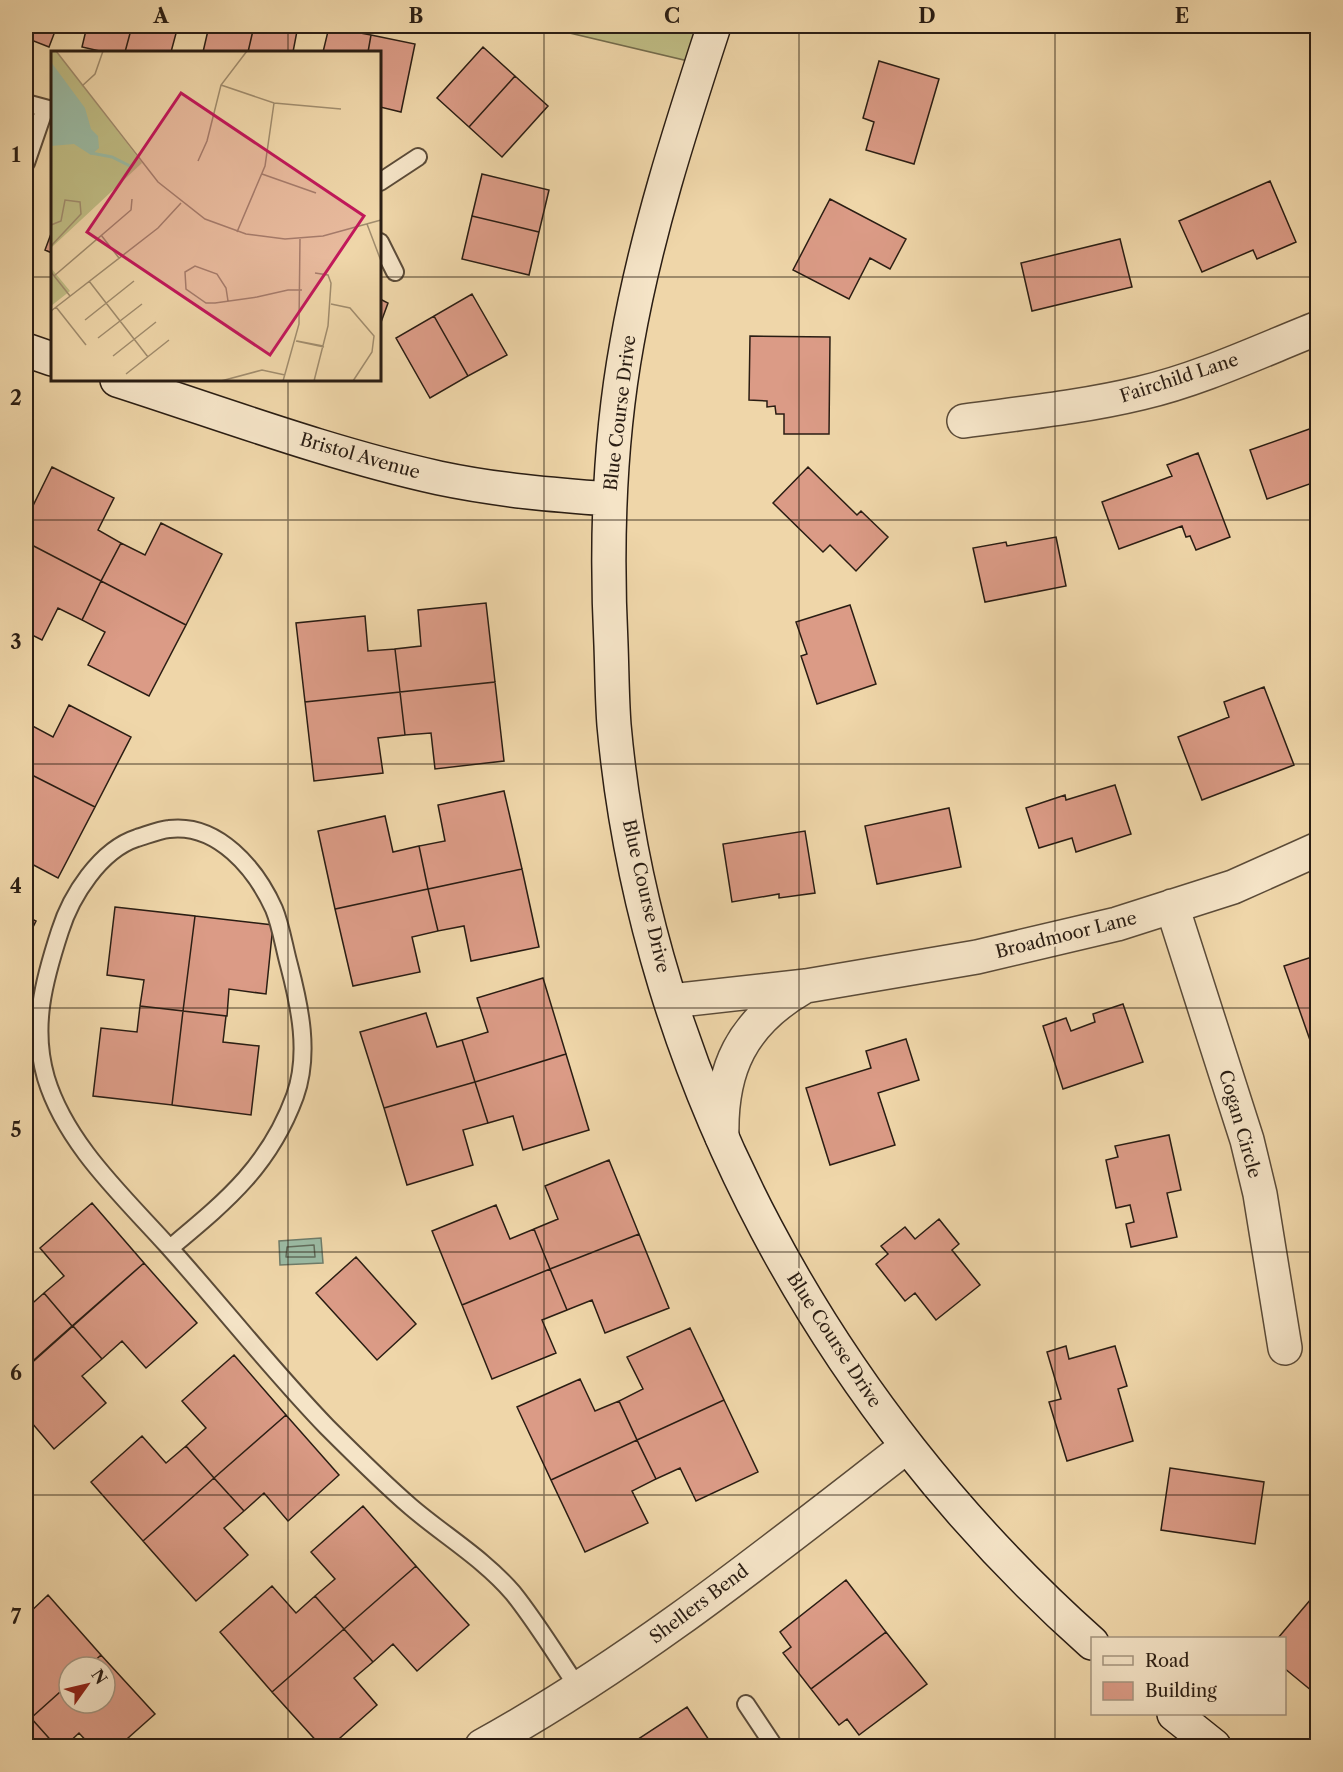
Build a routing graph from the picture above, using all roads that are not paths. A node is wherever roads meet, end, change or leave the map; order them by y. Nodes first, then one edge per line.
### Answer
1 (714, 26) edge
2 (26, 103) edge
3 (49, 109) edge
4 (418, 157) dead end
5 (26, 163) edge
6 (381, 182) edge
7 (381, 244) edge
8 (394, 272) dead end
9 (1317, 328) edge
10 (26, 350) edge
11 (51, 359) edge
12 (120, 381) edge
13 (964, 421) dead end
14 (610, 499) junction
15 (1317, 849) edge
16 (1172, 906) junction
17 (806, 986) junction
18 (671, 1000) junction
19 (722, 1137) junction
20 (170, 1248) junction
21 (1285, 1348) dead end
22 (906, 1447) junction
23 (1091, 1642) edge
24 (579, 1689) junction
25 (746, 1704) dead end
26 (1176, 1715) edge
27 (482, 1746) edge
28 (774, 1746) edge
29 (1214, 1746) edge

1 - 14 street, Blue Course Drive
2 - 3 lane
3 - 5 lane
4 - 6 lane
7 - 8 lane
9 - 13 street, Fairchild Lane
10 - 11 street
12 - 14 street, Bristol Avenue
14 - 18 street, Blue Course Drive
15 - 16 street, Broadmoor Lane
16 - 17 street, Broadmoor Lane
16 - 21 street, Cogan Circle
17 - 18 street, Broadmoor Lane
17 - 19 street, Broadmoor Lane
18 - 19 street, Blue Course Drive
19 - 22 street, Blue Course Drive
20 - 20 lane
20 - 24 lane
22 - 23 street, Blue Course Drive
22 - 24 street, Shellers Bend
24 - 27 street, Shellers Bend
25 - 28 lane
26 - 29 street

